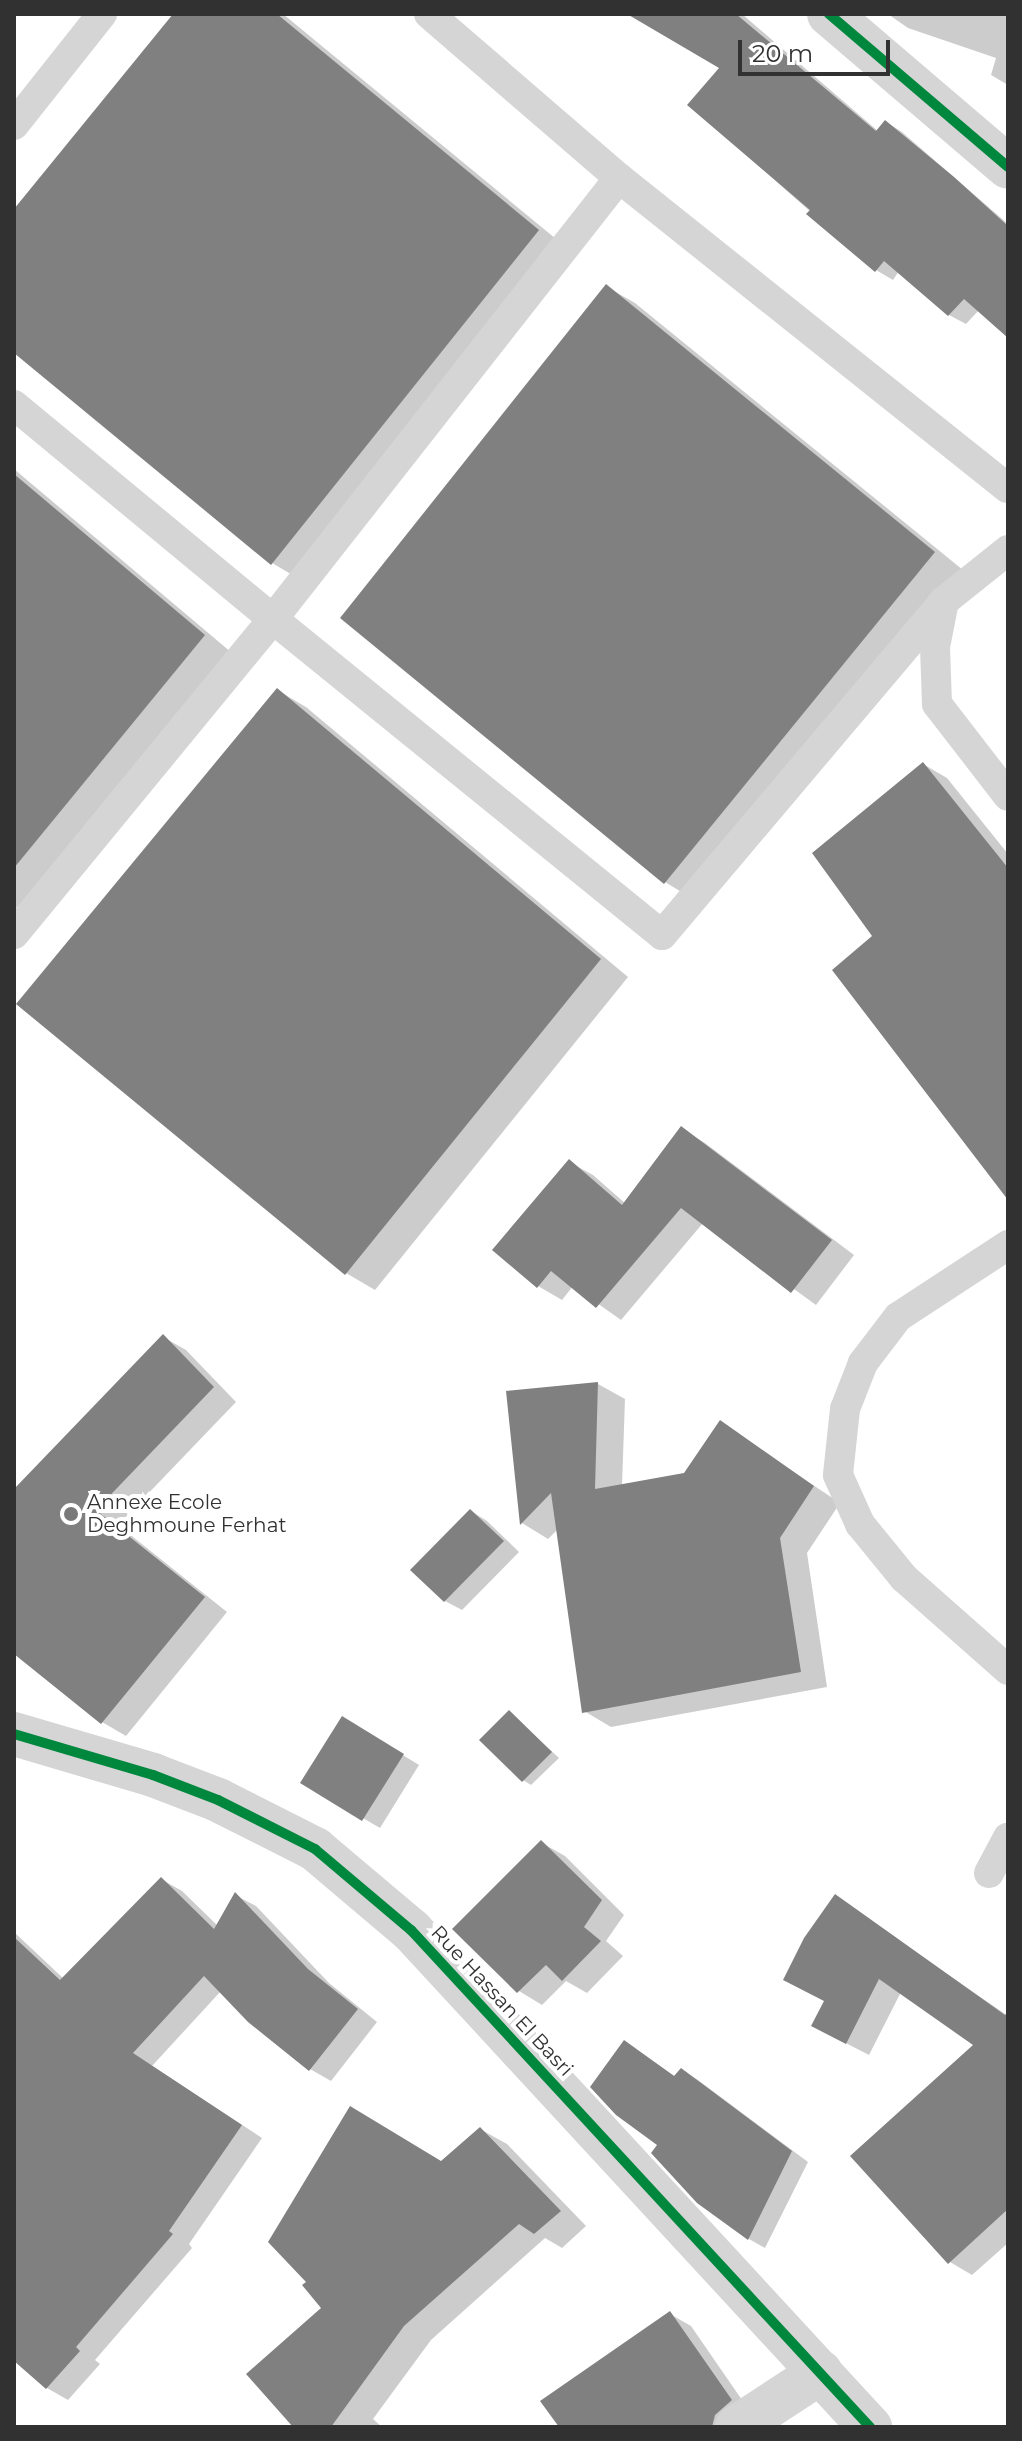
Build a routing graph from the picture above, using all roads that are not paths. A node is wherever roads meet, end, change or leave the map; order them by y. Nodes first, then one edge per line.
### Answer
1 (102, 14) edge
2 (429, 14) edge
3 (829, 14) edge
4 (14, 125) edge
5 (1008, 167) edge
6 (619, 178) junction
7 (14, 405) edge
8 (1008, 488) edge
9 (1008, 550) edge
10 (944, 601) junction
11 (273, 619) junction
12 (1008, 796) edge
13 (14, 934) edge
14 (1008, 1245) edge
15 (1008, 1670) edge
16 (14, 1734) edge
17 (1008, 1838) edge
18 (989, 1873) dead end
19 (821, 2372) junction
20 (737, 2427) edge
21 (870, 2427) edge

1 - 4 lane
2 - 6 lane
3 - 5 street
6 - 8 lane
6 - 11 lane
7 - 11 lane
9 - 10 lane
10 - 11 lane
10 - 12 lane
11 - 13 lane
14 - 15 lane
16 - 19 street, Rue Hassan El Basri
17 - 18 lane
19 - 20 street
19 - 21 street, Rue Hassan El Basri

